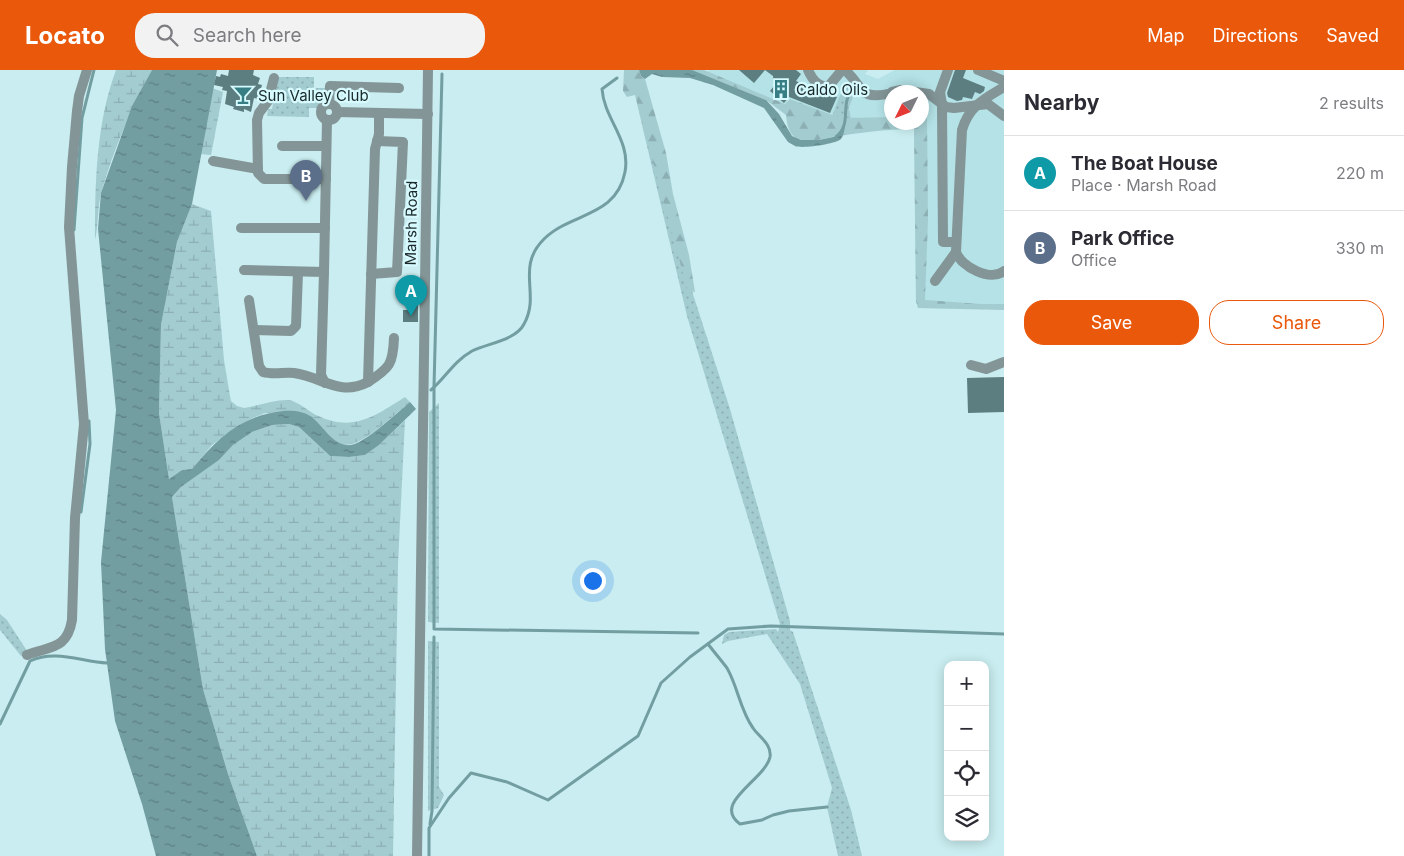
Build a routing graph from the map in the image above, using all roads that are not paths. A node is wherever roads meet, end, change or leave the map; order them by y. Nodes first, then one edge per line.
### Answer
1 (87, 70) edge
2 (428, 70) edge
3 (808, 70) edge
4 (844, 70) edge
5 (948, 70) edge
6 (978, 70) edge
7 (274, 78) dead end
8 (1004, 81) edge
9 (1004, 87) edge
10 (399, 88) dead end
11 (884, 94) edge
12 (929, 94) edge
13 (329, 104) junction
14 (942, 104) junction
15 (976, 104) junction
16 (337, 112) junction
17 (379, 113) junction
18 (428, 114) junction
19 (1004, 116) edge
20 (327, 120) junction
21 (377, 141) junction
22 (282, 146) dead end
23 (326, 146) junction
24 (214, 161) dead end
25 (258, 169) junction
26 (326, 180) junction
27 (241, 228) dead end
28 (325, 228) junction
29 (956, 247) junction
30 (244, 270) dead end
31 (1004, 271) edge
32 (298, 272) junction
33 (324, 272) junction
34 (372, 274) junction
35 (935, 281) dead end
36 (249, 300) dead end
37 (254, 330) junction
38 (394, 338) dead end
39 (1004, 362) edge
40 (971, 365) dead end
41 (368, 382) junction
42 (325, 383) junction
43 (27, 655) dead end
44 (417, 856) edge

1 - 43 street
2 - 18 street, Marsh Road
3 - 4 street
4 - 11 street
5 - 14 street
6 - 8 street
7 - 25 street
9 - 15 street
10 - 13 street
12 - 14 street
13 - 16 street
13 - 20 street
14 - 15 street
14 - 29 street
15 - 19 street
15 - 29 street
16 - 17 street
16 - 20 street
17 - 18 street
17 - 21 street
18 - 44 street, Marsh Road
20 - 23 street
21 - 34 street
21 - 34 street
22 - 23 street
23 - 26 street
24 - 25 street
25 - 26 street
26 - 28 street
27 - 28 street
28 - 33 street
29 - 31 street
29 - 35 street
30 - 32 street
32 - 33 street
32 - 37 street
33 - 42 street
34 - 41 street
36 - 37 street
37 - 42 street
38 - 41 street
39 - 40 street
41 - 42 street

